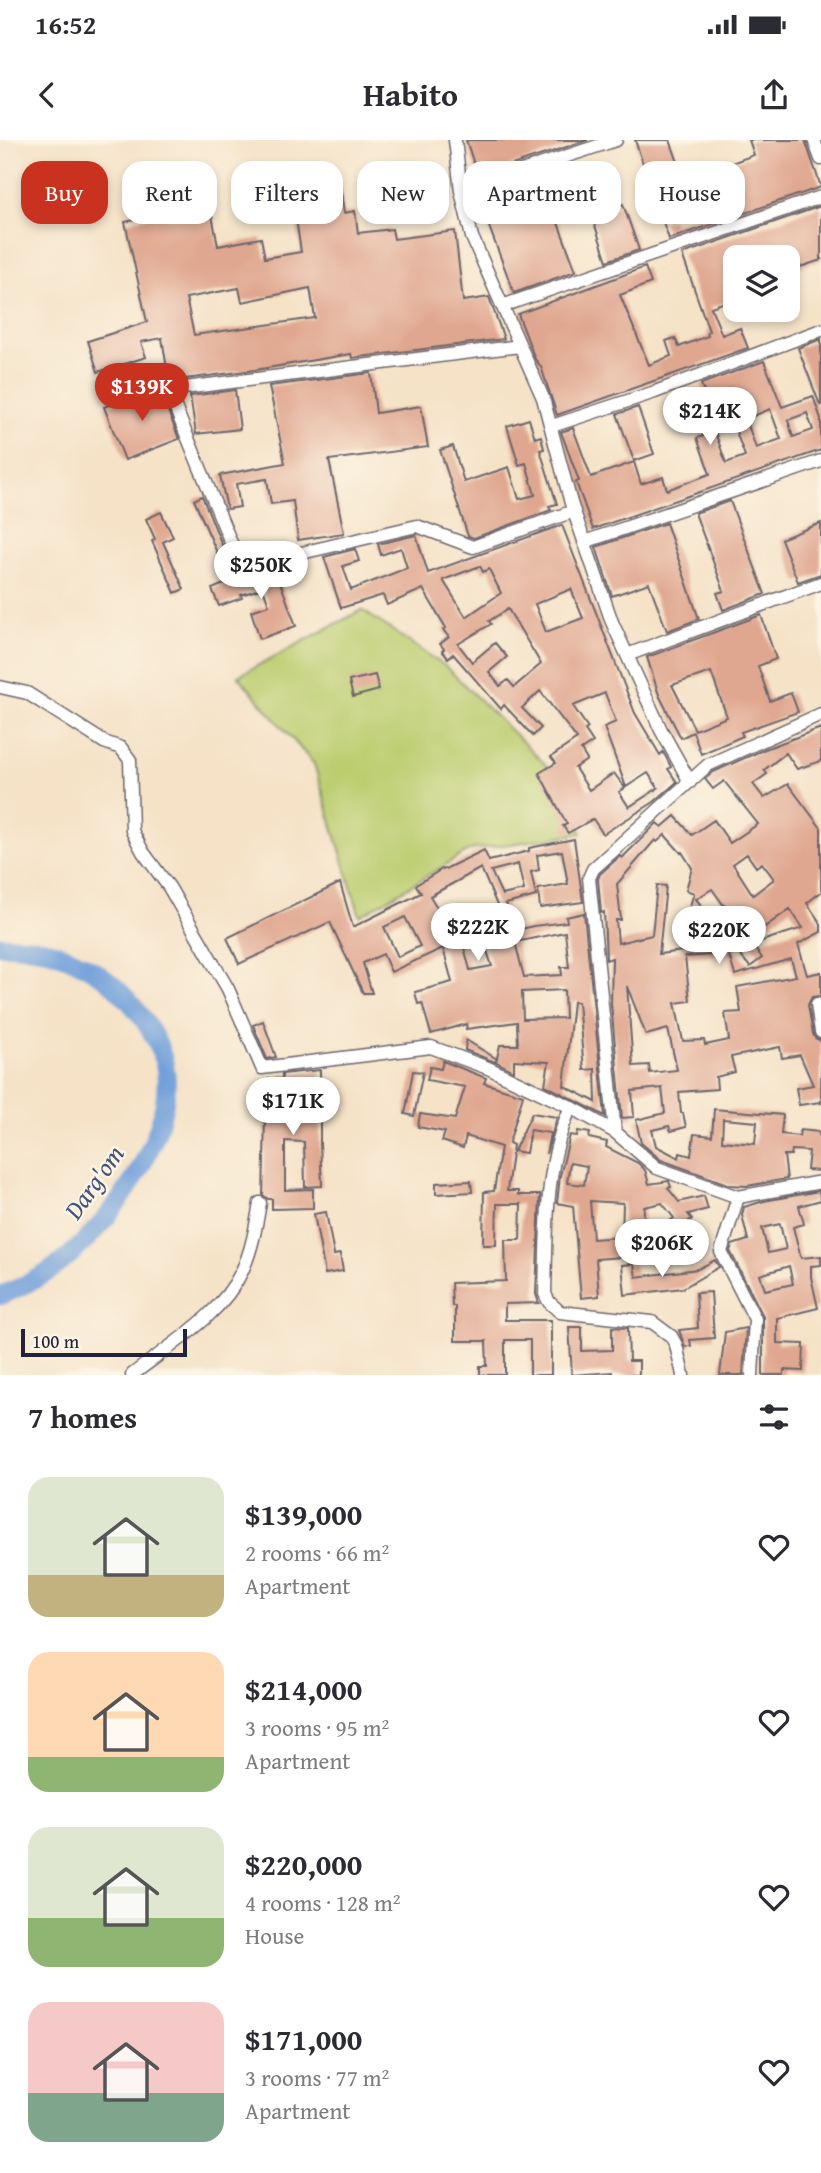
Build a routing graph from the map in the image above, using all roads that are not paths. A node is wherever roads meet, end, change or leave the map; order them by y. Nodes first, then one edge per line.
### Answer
1 (455, 140) edge
2 (616, 140) edge
3 (814, 140) edge
4 (821, 159) edge
5 (461, 191) junction
6 (821, 198) edge
7 (502, 306) junction
8 (821, 330) edge
9 (520, 346) junction
10 (552, 426) junction
11 (821, 461) edge
12 (573, 511) junction
13 (584, 542) junction
14 (821, 583) edge
15 (626, 655) junction
16 (0, 687) edge
17 (821, 714) edge
18 (690, 782) junction
19 (817, 1004) dead end
20 (821, 1032) edge
21 (571, 1107) junction
22 (615, 1132) junction
23 (821, 1182) edge
24 (738, 1197) junction
25 (260, 1203) dead end
26 (132, 1375) edge
27 (683, 1375) edge
28 (752, 1375) edge

1 - 5 street
2 - 5 street
3 - 4 street
5 - 7 street
6 - 7 street
7 - 9 street
8 - 10 street
9 - 10 street
9 - 12 street
10 - 12 street
11 - 13 street
12 - 13 street
13 - 15 street
14 - 15 street
15 - 18 street
16 - 21 street
17 - 18 street
18 - 22 street
19 - 20 street
21 - 22 street
21 - 27 street
22 - 24 street
23 - 24 street
24 - 28 street
25 - 26 street

